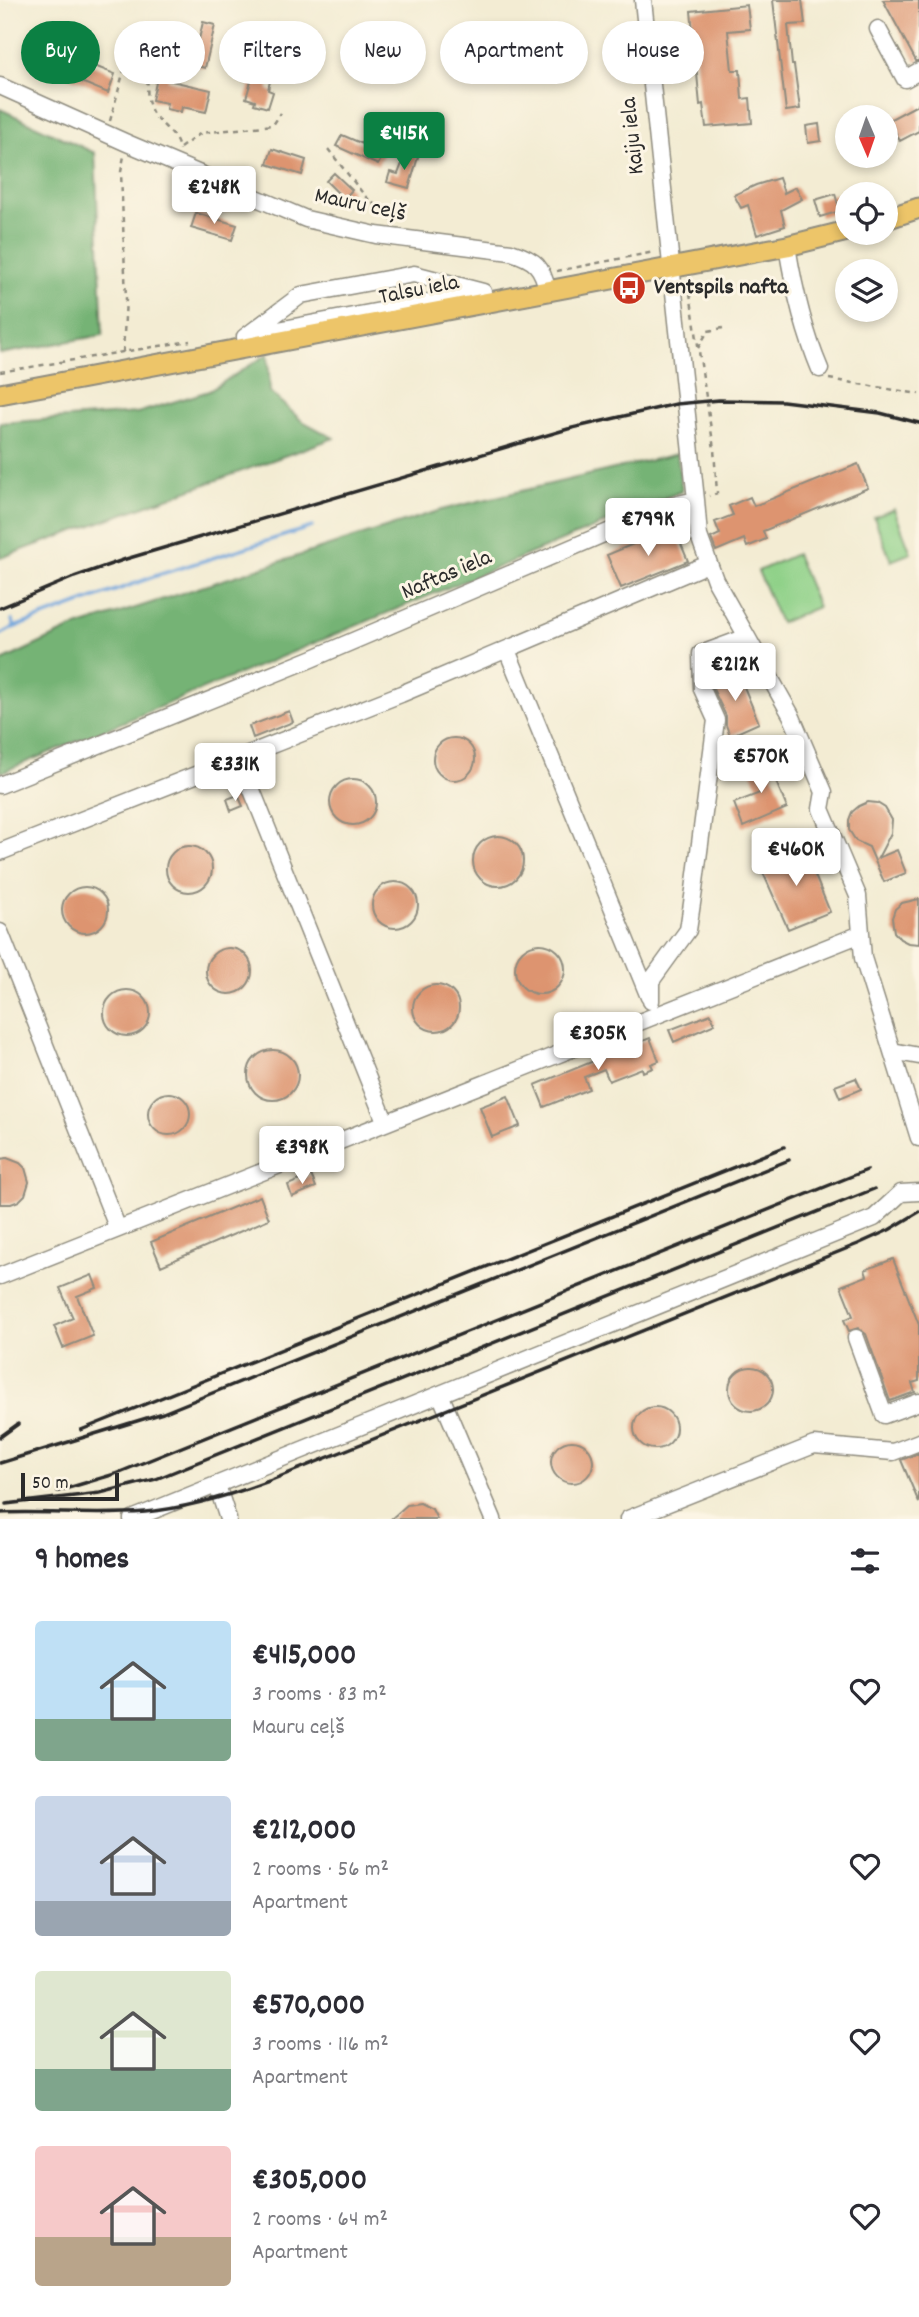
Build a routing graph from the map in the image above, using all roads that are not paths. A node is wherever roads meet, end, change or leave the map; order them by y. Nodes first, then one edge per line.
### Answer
1 (643, 0) edge
2 (878, 29) dead end
3 (919, 71) edge
4 (0, 86) edge
5 (919, 208) edge
6 (898, 215) edge
7 (835, 234) edge
8 (787, 246) junction
9 (671, 268) junction
10 (548, 292) junction
11 (484, 298) junction
12 (246, 342) junction
13 (820, 369) road end
14 (0, 394) edge
15 (696, 500) junction
16 (708, 564) junction
17 (747, 636) junction
18 (506, 650) junction
19 (239, 758) junction
20 (0, 785) edge
21 (0, 852) edge
22 (0, 932) edge
23 (861, 934) junction
24 (654, 1008) junction
25 (892, 1051) junction
26 (919, 1056) edge
27 (386, 1121) junction
28 (919, 1138) edge
29 (919, 1192) edge
30 (118, 1229) junction
31 (0, 1276) edge
32 (856, 1338) dead end
33 (440, 1394) junction
34 (919, 1402) edge
35 (919, 1442) edge
36 (217, 1485) junction
37 (132, 1519) edge
38 (228, 1519) edge
39 (494, 1519) edge
40 (628, 1519) edge

1 - 9 street, Kaiju iela
2 - 3 street
4 - 10 street, Mauru ceļš
5 - 6 main road
7 - 8 main road, Talsu iela
8 - 9 main road, Talsu iela
8 - 13 street
9 - 10 main road, Talsu iela
9 - 15 street
10 - 11 main road, Talsu iela
11 - 12 main road, Talsu iela
11 - 12 street
12 - 14 main road, Talsu iela
15 - 16 street
15 - 20 street, Naftas iela
16 - 17 street
16 - 18 street
17 - 23 street
17 - 24 street
18 - 19 street
18 - 24 street
19 - 21 street
19 - 27 street
22 - 30 street
23 - 24 street
23 - 25 street
24 - 27 street
25 - 26 street
25 - 28 street
27 - 30 street
29 - 33 street
30 - 31 street
32 - 34 street
33 - 36 street
33 - 39 street
35 - 40 street
36 - 37 street
36 - 38 street

